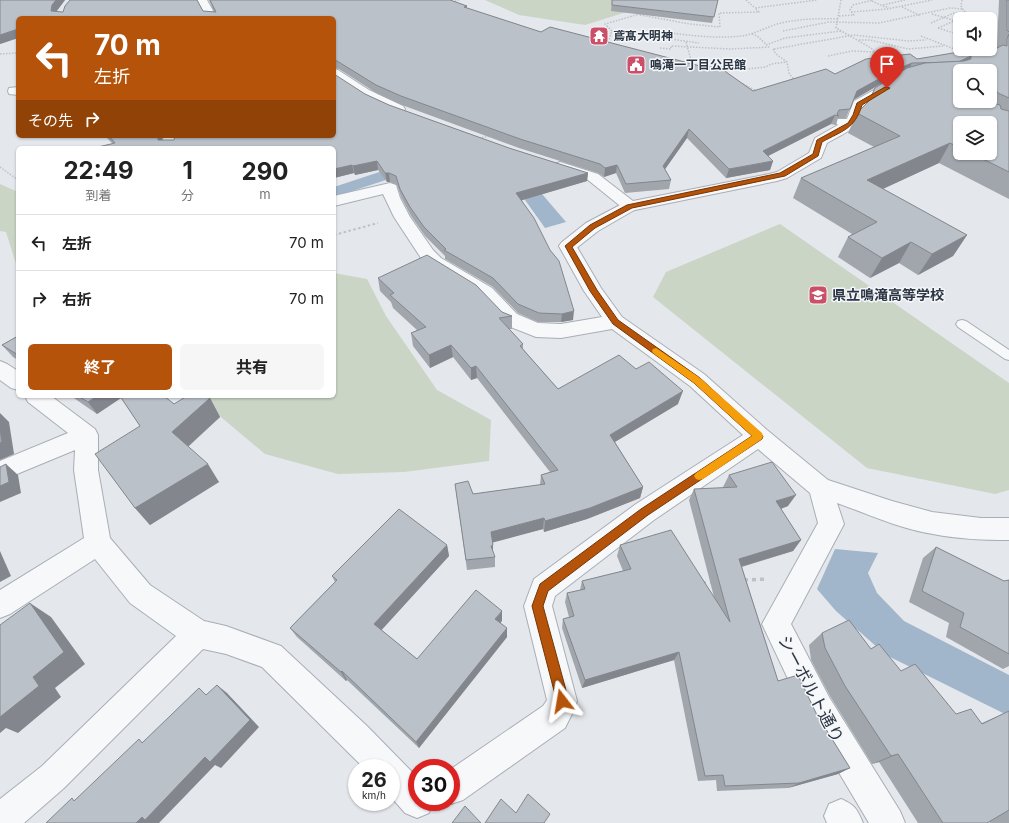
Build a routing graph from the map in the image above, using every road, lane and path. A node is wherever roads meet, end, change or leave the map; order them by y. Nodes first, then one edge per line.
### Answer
1 (204, 0) edge
2 (459, 0) edge
3 (746, 0) edge
4 (817, 0) edge
5 (841, 0) edge
6 (845, 0) edge
7 (872, 0) edge
8 (905, 0) edge
9 (932, 0) edge
10 (962, 0) edge
11 (452, 2) edge
12 (882, 6) junction
13 (902, 6) junction
14 (896, 7) junction
15 (755, 8) junction
16 (963, 9) junction
17 (644, 12) edge
18 (851, 12) junction
19 (965, 12) edge
20 (932, 14) junction
21 (953, 14) edge
22 (640, 15) junction
23 (211, 16) edge
24 (839, 16) junction
25 (921, 16) junction
26 (944, 18) junction
27 (838, 19) junction
28 (953, 21) edge
29 (953, 21) edge
30 (837, 23) junction
31 (931, 23) dead end
32 (612, 31) junction
33 (783, 31) dead end
34 (841, 31) junction
35 (662, 32) dead end
36 (953, 33) edge
37 (751, 34) junction
38 (850, 36) junction
39 (921, 36) dead end
40 (857, 40) junction
41 (926, 40) junction
42 (686, 42) junction
43 (699, 43) dead end
44 (598, 44) edge
45 (766, 45) junction
46 (688, 47) junction
47 (770, 47) junction
48 (660, 48) dead end
49 (774, 49) junction
50 (875, 52) junction
51 (16, 53) edge
52 (0, 54) edge
53 (828, 56) dead end
54 (990, 56) edge
55 (720, 62) junction
56 (787, 62) junction
57 (979, 64) edge
58 (723, 68) edge
59 (336, 75) edge
60 (908, 78) joint
61 (739, 82) edge
62 (796, 83) edge
63 (751, 94) edge
64 (408, 113) edge
65 (495, 135) edge
66 (479, 138) edge
67 (550, 163) edge
68 (0, 168) edge
69 (16, 179) edge
70 (336, 201) edge
71 (630, 206) junction
72 (402, 217) junction
73 (336, 234) edge
74 (615, 322) junction
75 (962, 324) dead end
76 (1009, 356) edge
77 (39, 398) edge
78 (87, 435) junction
79 (759, 436) junction
80 (0, 471) edge
81 (820, 487) junction
82 (1009, 529) edge
83 (98, 543) junction
84 (766, 579) dead end
85 (742, 580) edge
86 (719, 582) edge
87 (695, 583) edge
88 (0, 605) edge
89 (198, 634) junction
90 (377, 759) edge
91 (400, 782) edge
92 (460, 782) edge
93 (408, 791) edge
94 (0, 821) edge
95 (888, 823) edge

1 - 23 street
2 - 11 path
3 - 15 path
4 - 15 path
5 - 6 path
5 - 24 path
7 - 12 path
7 - 18 path
8 - 12 path
9 - 13 path
10 - 16 path
12 - 14 path
13 - 14 path
13 - 25 path
14 - 18 path
15 - 22 path
16 - 19 path
16 - 20 path
17 - 22 path
18 - 24 path
20 - 25 path
20 - 26 path
21 - 26 path
22 - 32 path
24 - 27 path
25 - 30 path
26 - 28 path
26 - 31 path
27 - 30 path
27 - 37 path
29 - 36 path
30 - 33 path
30 - 34 path
32 - 42 path
32 - 44 path
34 - 38 path
34 - 45 path
35 - 37 path
37 - 45 path
38 - 40 path
38 - 41 path
38 - 49 path
39 - 41 path
40 - 41 path
40 - 50 path
42 - 43 path
42 - 46 path
45 - 47 path
46 - 47 path
46 - 48 path
46 - 55 path
47 - 49 path
49 - 56 path
50 - 53 path
50 - 60 path
51 - 52 path
54 - 57 street
55 - 56 path
55 - 58 path
56 - 62 path
59 - 64 street
60 - 71 street
61 - 63 path
65 - 66 path
67 - 71 street
68 - 69 path
70 - 72 street
71 - 74 street
72 - 73 path
72 - 74 street
74 - 79 street
75 - 76 lane
77 - 78 street
78 - 80 street
78 - 83 street
79 - 81 street
79 - 92 street
81 - 82 street
81 - 95 street, シーボルト通り
83 - 88 street
83 - 89 street
84 - 85 path
86 - 87 path
89 - 90 street
89 - 94 street
91 - 93 street

